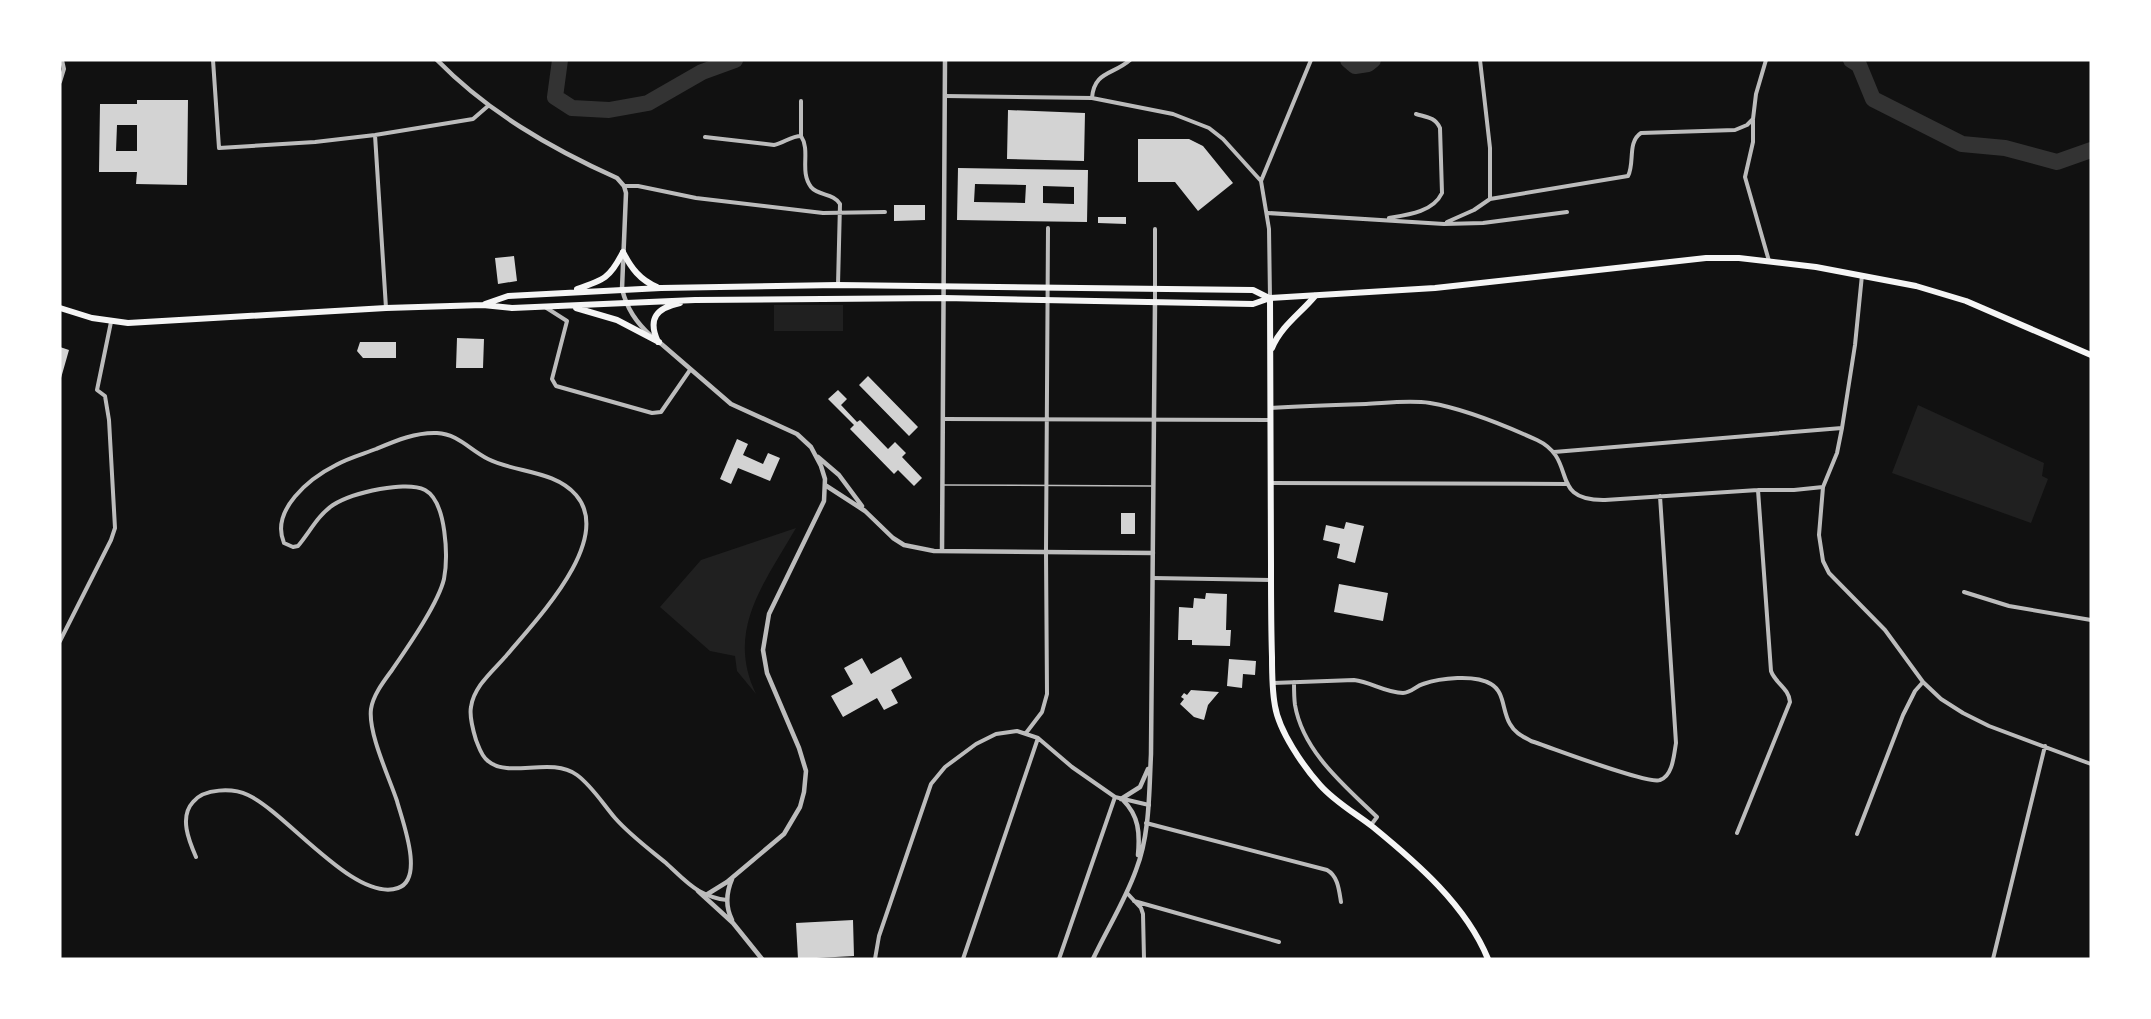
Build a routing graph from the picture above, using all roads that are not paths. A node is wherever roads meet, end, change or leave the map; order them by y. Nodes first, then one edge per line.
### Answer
1 (62, 60) edge
2 (213, 60) edge
3 (436, 60) edge
4 (945, 60) edge
5 (1130, 60) edge
6 (1311, 60) edge
7 (1480, 60) edge
8 (1766, 60) edge
9 (60, 82) edge
10 (945, 96) junction
11 (1092, 98) junction
12 (801, 101) dead end
13 (488, 106) junction
14 (1416, 114) dead end
15 (1753, 119) junction
16 (375, 135) junction
17 (801, 136) junction
18 (705, 137) dead end
19 (1261, 181) junction
20 (624, 186) junction
21 (1490, 199) junction
22 (885, 212) dead end
23 (1567, 212) dead end
24 (840, 213) junction
25 (1268, 213) junction
26 (1379, 219) junction
27 (1443, 224) junction
28 (1048, 228) dead end
29 (1155, 229) dead end
30 (623, 252) junction
31 (1769, 261) junction
32 (1862, 274) junction
33 (838, 285) junction
34 (944, 286) junction
35 (660, 288) junction
36 (1047, 288) junction
37 (1155, 289) junction
38 (622, 290) junction
39 (569, 291) junction
40 (1316, 296) junction
41 (944, 298) junction
42 (1270, 298) junction
43 (695, 300) junction
44 (1047, 300) junction
45 (1155, 302) junction
46 (626, 303) junction
47 (483, 305) junction
48 (567, 306) junction
49 (545, 307) junction
50 (60, 308) edge
51 (386, 308) junction
52 (111, 322) junction
53 (658, 342) junction
54 (1270, 352) junction
55 (2091, 355) edge
56 (690, 370) junction
57 (1270, 408) junction
58 (943, 419) junction
59 (1047, 419) junction
60 (1154, 420) junction
61 (1270, 420) junction
62 (1842, 429) junction
63 (1554, 452) junction
64 (816, 456) junction
65 (1270, 483) junction
66 (1568, 484) junction
67 (825, 485) junction
68 (942, 485) junction
69 (1046, 486) junction
70 (1154, 486) junction
71 (1822, 487) junction
72 (1758, 490) junction
73 (1660, 496) junction
74 (865, 511) junction
75 (942, 551) junction
76 (1046, 552) junction
77 (1153, 553) junction
78 (1153, 579) junction
79 (1271, 580) junction
80 (1964, 592) dead end
81 (2091, 620) edge
82 (60, 640) edge
83 (1294, 682) junction
84 (1923, 682) junction
85 (1272, 683) junction
86 (1026, 733) junction
87 (1038, 738) junction
88 (2045, 746) junction
89 (1151, 754) junction
90 (2091, 764) edge
91 (1115, 797) junction
92 (1122, 799) junction
93 (1149, 805) junction
94 (1146, 823) junction
95 (1370, 825) junction
96 (1737, 833) dead end
97 (1857, 834) dead end
98 (196, 857) dead end
99 (1137, 870) junction
100 (735, 874) junction
101 (698, 891) junction
102 (1127, 893) junction
103 (706, 895) junction
104 (727, 900) junction
105 (1134, 901) junction
106 (1341, 902) dead end
107 (733, 923) junction
108 (1279, 942) dead end
109 (762, 959) edge
110 (874, 959) edge
111 (963, 959) edge
112 (1059, 959) edge
113 (1094, 959) edge
114 (1144, 959) edge
115 (1488, 959) edge
116 (1993, 959) edge

1 - 9 street
2 - 16 street
3 - 13 street
4 - 10 street
5 - 11 street
6 - 19 street
7 - 21 street
8 - 15 street
10 - 11 street
10 - 34 street
11 - 19 street
12 - 17 street
13 - 16 street
13 - 20 street
14 - 26 street
15 - 21 street
15 - 31 street
16 - 51 street
17 - 18 street
17 - 24 street
19 - 25 street
20 - 24 street
20 - 30 street
21 - 27 street
22 - 24 street
23 - 27 street
24 - 33 street
25 - 26 street
25 - 42 street
26 - 27 street
28 - 36 street
29 - 37 street
30 - 35 main road
30 - 38 street
30 - 39 main road
31 - 32 main road
31 - 40 main road
32 - 55 main road
32 - 62 street
33 - 34 main road
33 - 35 main road
34 - 36 main road
34 - 41 street
35 - 38 main road
36 - 37 main road
36 - 44 street
37 - 42 main road
37 - 45 street
38 - 39 main road
38 - 46 street
39 - 47 main road
40 - 42 main road
40 - 54 main road
41 - 43 main road
41 - 44 main road
41 - 58 street
42 - 45 main road
42 - 54 main road
43 - 46 main road
43 - 53 main road
44 - 45 main road
44 - 59 street
45 - 60 street
46 - 48 main road
46 - 53 street
47 - 49 main road
47 - 51 main road
48 - 49 main road
48 - 53 main road
49 - 56 street
50 - 52 main road
51 - 52 main road
52 - 82 street
53 - 56 street
54 - 57 main road
56 - 64 street
57 - 61 main road
57 - 63 street
58 - 59 street
58 - 68 street
59 - 60 street
59 - 69 street
60 - 61 street
60 - 70 street
61 - 65 main road
62 - 63 street
62 - 71 street
63 - 66 street
64 - 67 street
64 - 74 street
65 - 66 street
65 - 79 main road
66 - 73 street
67 - 74 street
67 - 100 street
68 - 69 lane
68 - 75 street
69 - 70 lane
69 - 76 street
70 - 77 street
71 - 72 street
71 - 84 street
72 - 73 street
72 - 96 street
73 - 83 street
74 - 75 street
75 - 76 street
76 - 77 street
76 - 86 street
77 - 78 street
78 - 79 street
78 - 89 street
79 - 85 main road
80 - 81 street
83 - 85 street
83 - 95 street
84 - 88 street
84 - 97 street
85 - 95 main road
86 - 87 street
86 - 110 street
87 - 91 street
87 - 111 street
88 - 90 street
88 - 116 street
89 - 92 street
89 - 93 street
91 - 92 street
91 - 112 street
92 - 93 street
92 - 99 street
93 - 94 street
94 - 99 street
94 - 106 street
95 - 115 main road
98 - 101 street
99 - 102 street
100 - 103 street
100 - 104 street
101 - 103 street
101 - 107 street
102 - 105 street
102 - 113 street
103 - 104 street
104 - 107 street
105 - 108 street
105 - 114 street
107 - 109 street

